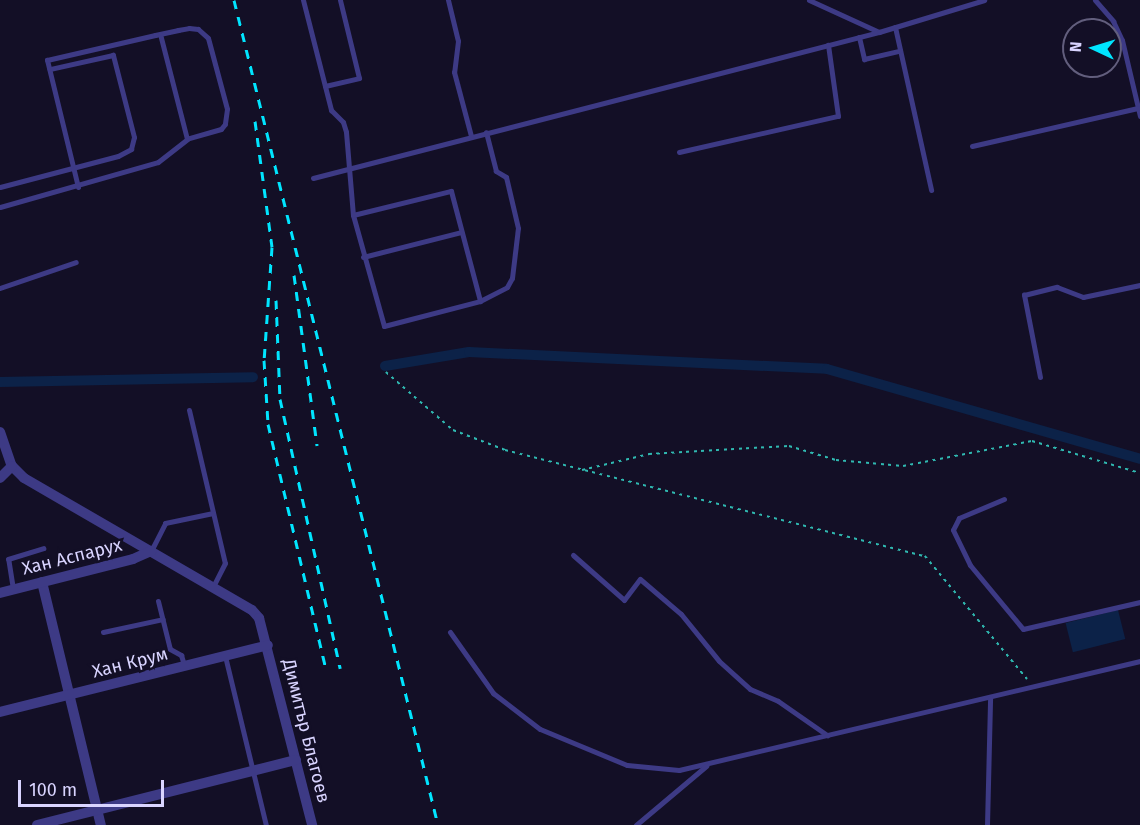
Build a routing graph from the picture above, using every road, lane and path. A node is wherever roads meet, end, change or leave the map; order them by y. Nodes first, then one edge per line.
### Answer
1 (303, 0) edge
2 (339, 0) edge
3 (448, 0) edge
4 (809, 0) edge
5 (984, 0) edge
6 (1095, 0) edge
7 (895, 27) junction
8 (879, 32) junction
9 (160, 34) junction
10 (859, 37) junction
11 (828, 45) junction
12 (900, 51) junction
13 (50, 69) junction
14 (325, 86) junction
15 (1138, 108) junction
16 (1140, 116) edge
17 (486, 132) junction
18 (471, 136) junction
19 (187, 139) junction
20 (972, 146) dead end
21 (679, 152) dead end
22 (348, 167) junction
23 (74, 168) junction
24 (313, 178) dead end
25 (0, 187) edge
26 (78, 187) junction
27 (931, 190) dead end
28 (0, 207) edge
29 (353, 215) junction
30 (461, 232) junction
31 (363, 257) junction
32 (76, 262) dead end
33 (1140, 285) edge
34 (0, 288) edge
35 (480, 301) junction
36 (386, 372) dead end
37 (1040, 377) dead end
38 (189, 410) dead end
39 (0, 432) edge
40 (12, 466) junction
41 (580, 471) junction
42 (1140, 473) edge
43 (0, 478) edge
44 (1004, 500) dead end
45 (213, 513) junction
46 (44, 548) dead end
47 (151, 551) junction
48 (573, 555) dead end
49 (42, 582) junction
50 (213, 587) junction
51 (13, 589) junction
52 (0, 592) edge
53 (158, 601) dead end
54 (1140, 602) edge
55 (163, 620) junction
56 (103, 632) dead end
57 (450, 632) dead end
58 (268, 645) junction
59 (225, 656) junction
60 (1140, 661) edge
61 (184, 667) junction
62 (1032, 687) junction
63 (69, 695) junction
64 (990, 698) junction
65 (0, 712) edge
66 (827, 735) junction
67 (296, 760) junction
68 (707, 766) junction
69 (252, 771) junction
70 (97, 810) junction
71 (38, 825) edge
72 (101, 825) edge
73 (266, 825) edge
74 (312, 825) edge
75 (636, 825) edge
76 (987, 825) edge

1 - 14 lane
2 - 14 lane
3 - 18 lane
4 - 8 lane
5 - 7 lane
6 - 15 lane
7 - 8 lane
7 - 12 lane
8 - 10 lane
9 - 13 lane
9 - 19 lane
9 - 19 lane
10 - 11 lane
10 - 12 lane
11 - 17 lane
11 - 21 lane
12 - 27 lane
13 - 23 lane
13 - 23 lane
14 - 22 lane
15 - 16 lane
15 - 20 lane
17 - 18 lane
17 - 35 lane
18 - 22 lane
19 - 26 lane
22 - 24 lane
22 - 29 lane
23 - 25 lane
23 - 26 lane
26 - 28 lane
29 - 30 lane
29 - 31 lane
30 - 31 lane
30 - 35 lane
31 - 35 lane
32 - 34 lane
33 - 37 lane
36 - 41 path
38 - 45 lane
39 - 40 street
40 - 43 street
40 - 47 street, Димитър Благоев
41 - 42 path
41 - 62 path
44 - 54 lane
45 - 47 lane
45 - 50 lane
46 - 51 lane
47 - 49 street, Хан Аспарух
47 - 50 street, Димитър Благоев
48 - 66 lane
49 - 51 street, Хан Аспарух
49 - 63 street
50 - 58 street, Димитър Благоев
51 - 52 street, Хан Аспарух
53 - 55 lane
55 - 56 lane
55 - 61 lane
57 - 68 lane
58 - 59 street, Хан Крум
58 - 67 street, Димитър Благоев
59 - 61 street, Хан Крум
59 - 69 lane
60 - 62 lane
61 - 63 street, Хан Крум
62 - 64 lane
63 - 65 street, Хан Крум
63 - 70 street
64 - 66 lane
64 - 76 lane
66 - 68 lane
67 - 69 street
67 - 74 street, Димитър Благоев
68 - 75 lane
69 - 70 street
69 - 73 lane
70 - 71 street
70 - 72 street

